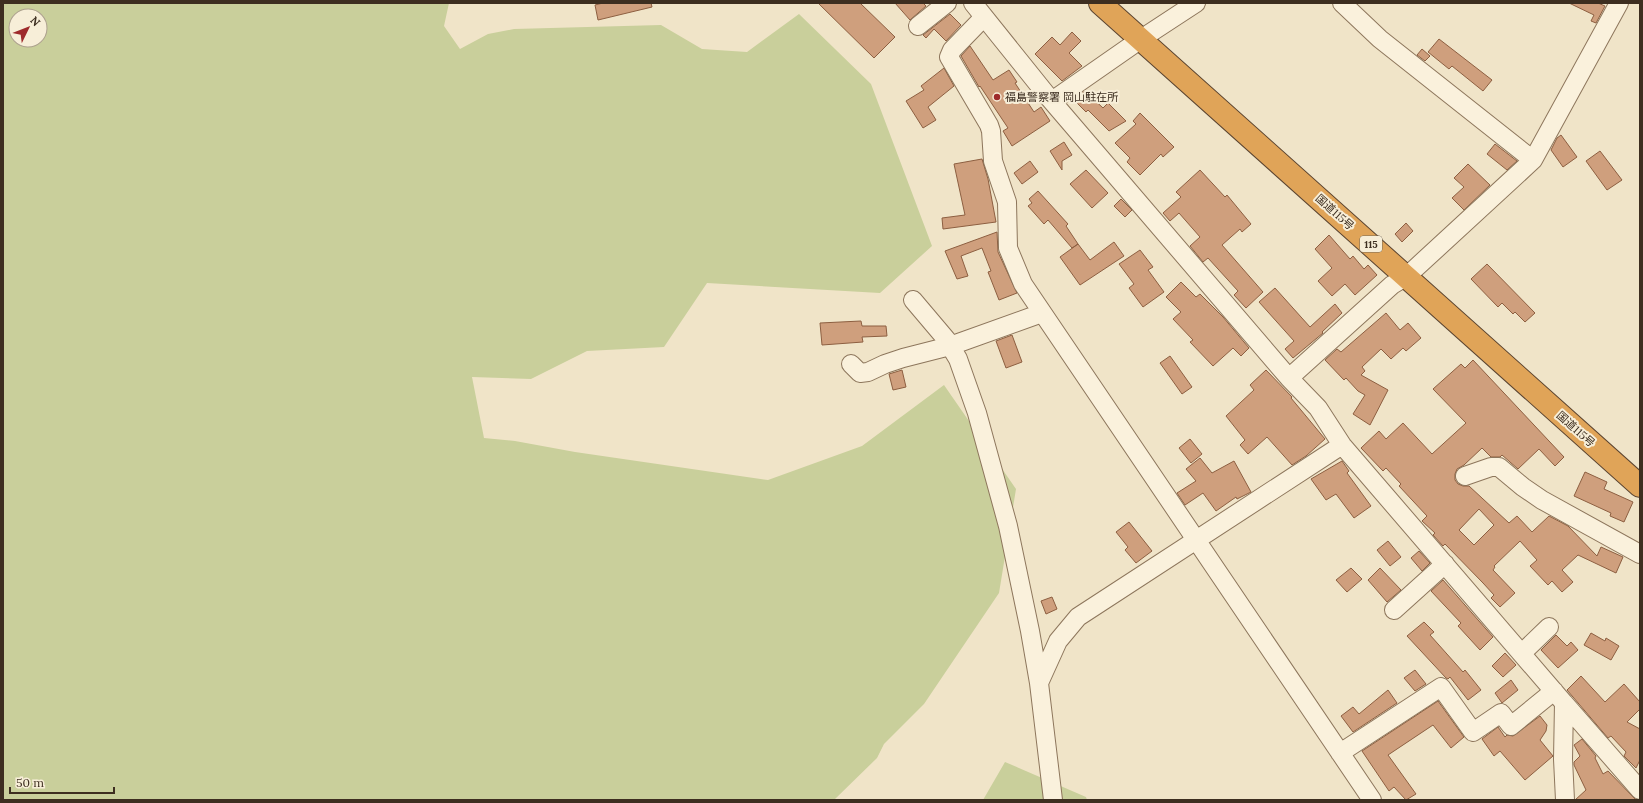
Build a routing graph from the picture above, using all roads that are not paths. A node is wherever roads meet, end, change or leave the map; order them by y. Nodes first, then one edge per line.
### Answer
1 (947, 3) edge
2 (1100, 3) edge
3 (1196, 3) edge
4 (1342, 3) edge
5 (1620, 3) edge
6 (978, 10) edge
7 (918, 26) dead end
8 (1141, 39) junction
9 (1052, 101) junction
10 (1533, 160) junction
11 (1407, 276) junction
12 (913, 300) dead end
13 (1042, 313) junction
14 (950, 346) junction
15 (851, 364) dead end
16 (1289, 378) junction
17 (1342, 445) junction
18 (1465, 476) dead end
19 (1640, 486) edge
20 (1195, 540) junction
21 (1640, 554) edge
22 (1446, 564) junction
23 (1394, 610) dead end
24 (1549, 627) dead end
25 (1522, 653) junction
26 (1039, 682) junction
27 (1559, 697) junction
28 (1340, 753) junction
29 (1640, 790) edge
30 (1053, 800) edge
31 (1372, 800) edge
32 (1565, 800) edge

1 - 7 street
2 - 8 highway, 国道115号 / 115
3 - 8 street
4 - 10 street
5 - 10 street
6 - 9 street
6 - 13 street
8 - 9 street
8 - 11 highway, 国道115号 / 115
9 - 16 street
10 - 11 street
11 - 16 street
11 - 19 highway, 国道115号 / 115
12 - 14 street
13 - 14 street
13 - 20 street
14 - 15 street
14 - 26 street
16 - 17 street
17 - 20 street
17 - 22 street
18 - 21 street
20 - 26 street
20 - 28 street
22 - 23 street
22 - 25 street
24 - 25 street
25 - 27 street
26 - 30 street
27 - 28 street
27 - 29 street
27 - 32 street
28 - 31 street

